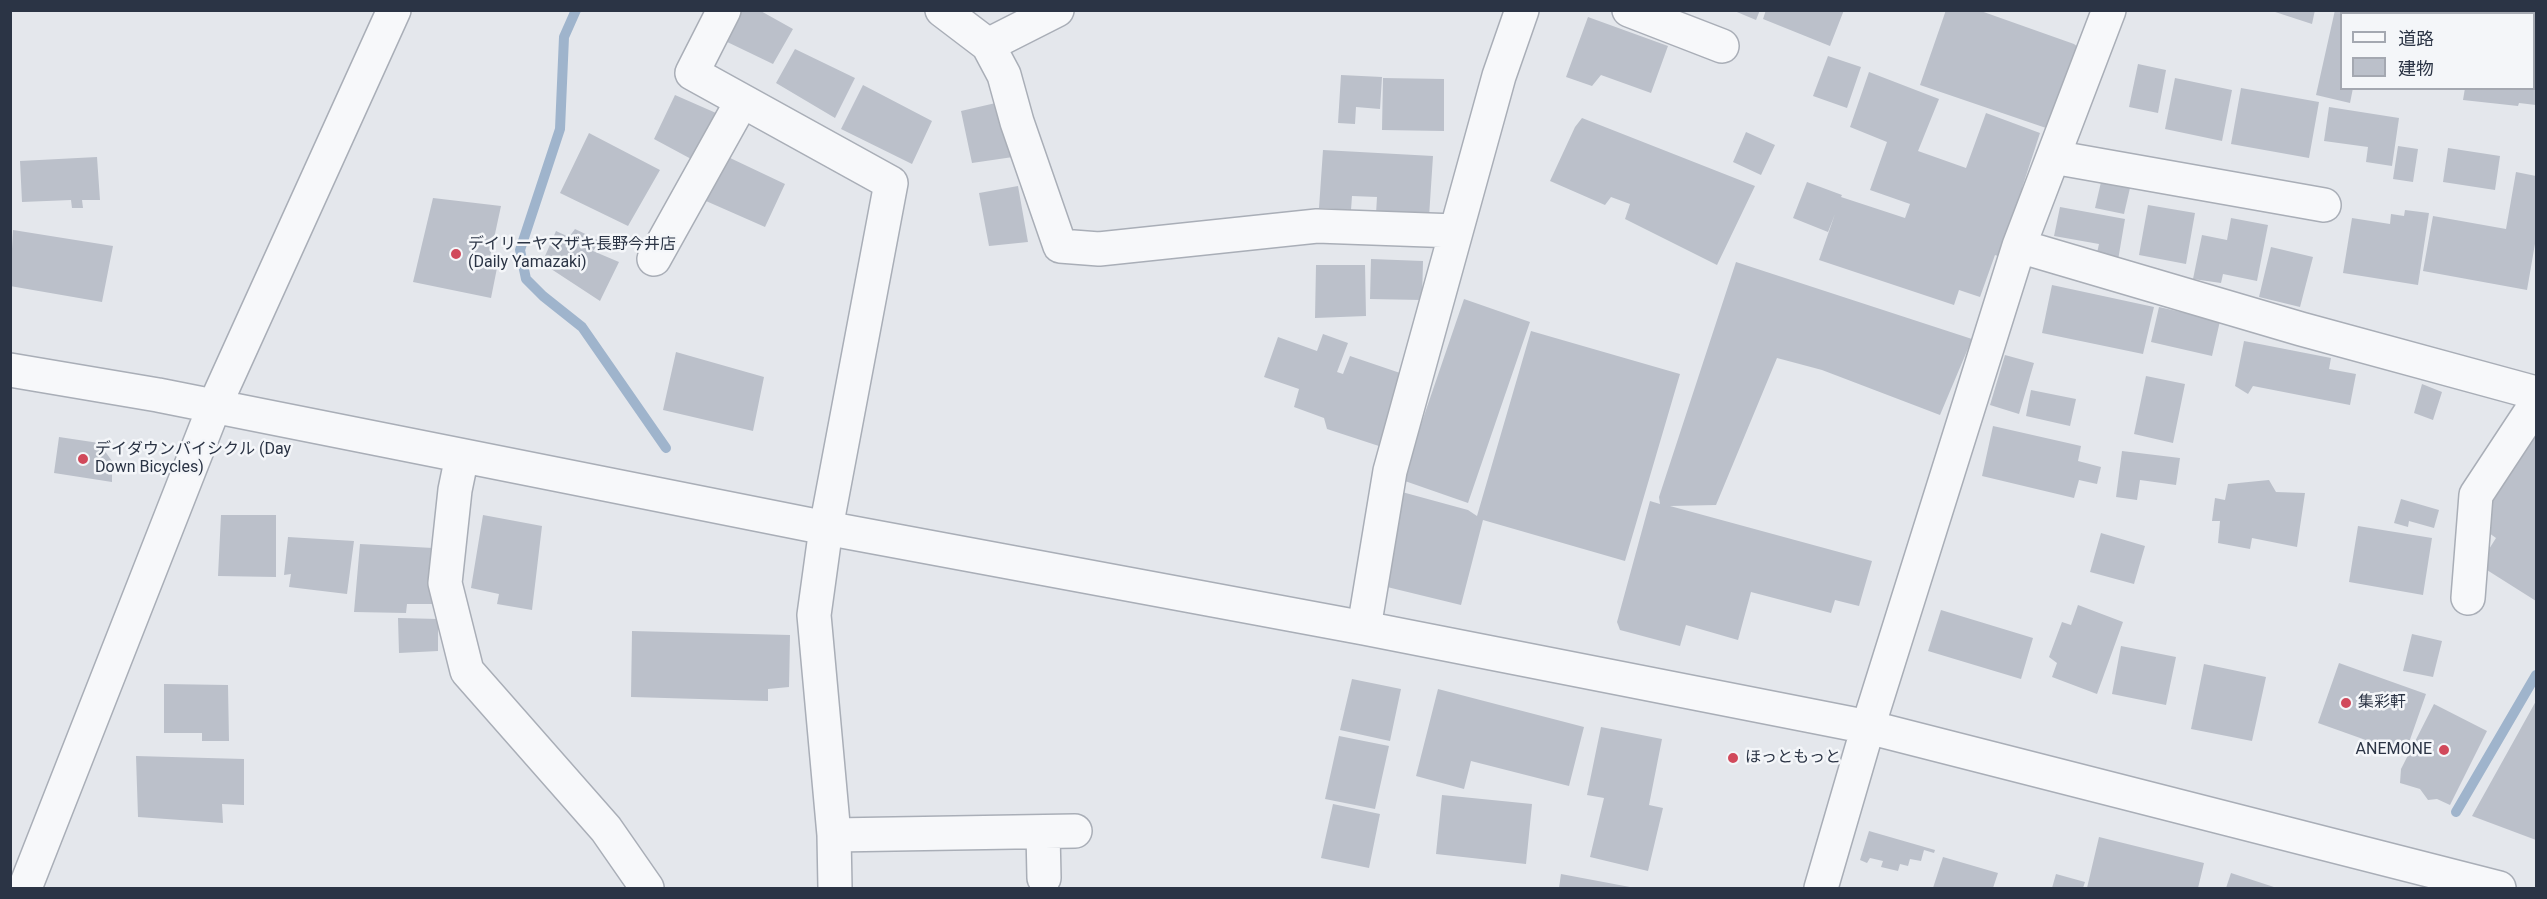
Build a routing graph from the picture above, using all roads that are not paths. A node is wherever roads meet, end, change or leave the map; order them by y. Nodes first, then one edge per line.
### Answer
1 (394, 10) edge
2 (724, 10) edge
3 (942, 10) edge
4 (1057, 10) edge
5 (1522, 10) edge
6 (1629, 10) edge
7 (2109, 10) edge
8 (988, 45) junction
9 (1722, 46) dead end
10 (742, 101) junction
11 (2053, 157) junction
12 (2324, 205) dead end
13 (1456, 231) junction
14 (2019, 246) junction
15 (654, 259) dead end
16 (10, 370) edge
17 (2536, 393) edge
18 (2536, 404) edge
19 (214, 406) junction
20 (462, 456) junction
21 (826, 528) junction
22 (2468, 598) dead end
23 (1364, 628) junction
24 (1868, 727) junction
25 (1075, 831) dead end
26 (1043, 832) junction
27 (834, 835) junction
28 (1044, 878) dead end
29 (25, 888) edge
30 (648, 888) edge
31 (835, 888) edge
32 (1821, 888) edge
33 (2499, 888) edge

1 - 19 street
2 - 10 street
3 - 8 street
4 - 8 street
5 - 13 street
6 - 9 street
7 - 11 street
8 - 13 street
10 - 15 street
10 - 21 street
11 - 12 street
11 - 14 street
13 - 23 street
14 - 17 street
14 - 24 street
16 - 19 street
18 - 22 street
19 - 20 street
19 - 29 street
20 - 21 street
20 - 30 street
21 - 23 street
21 - 27 street
23 - 24 street
24 - 32 street
24 - 33 street
25 - 26 street
26 - 27 street
26 - 28 street
27 - 31 street

